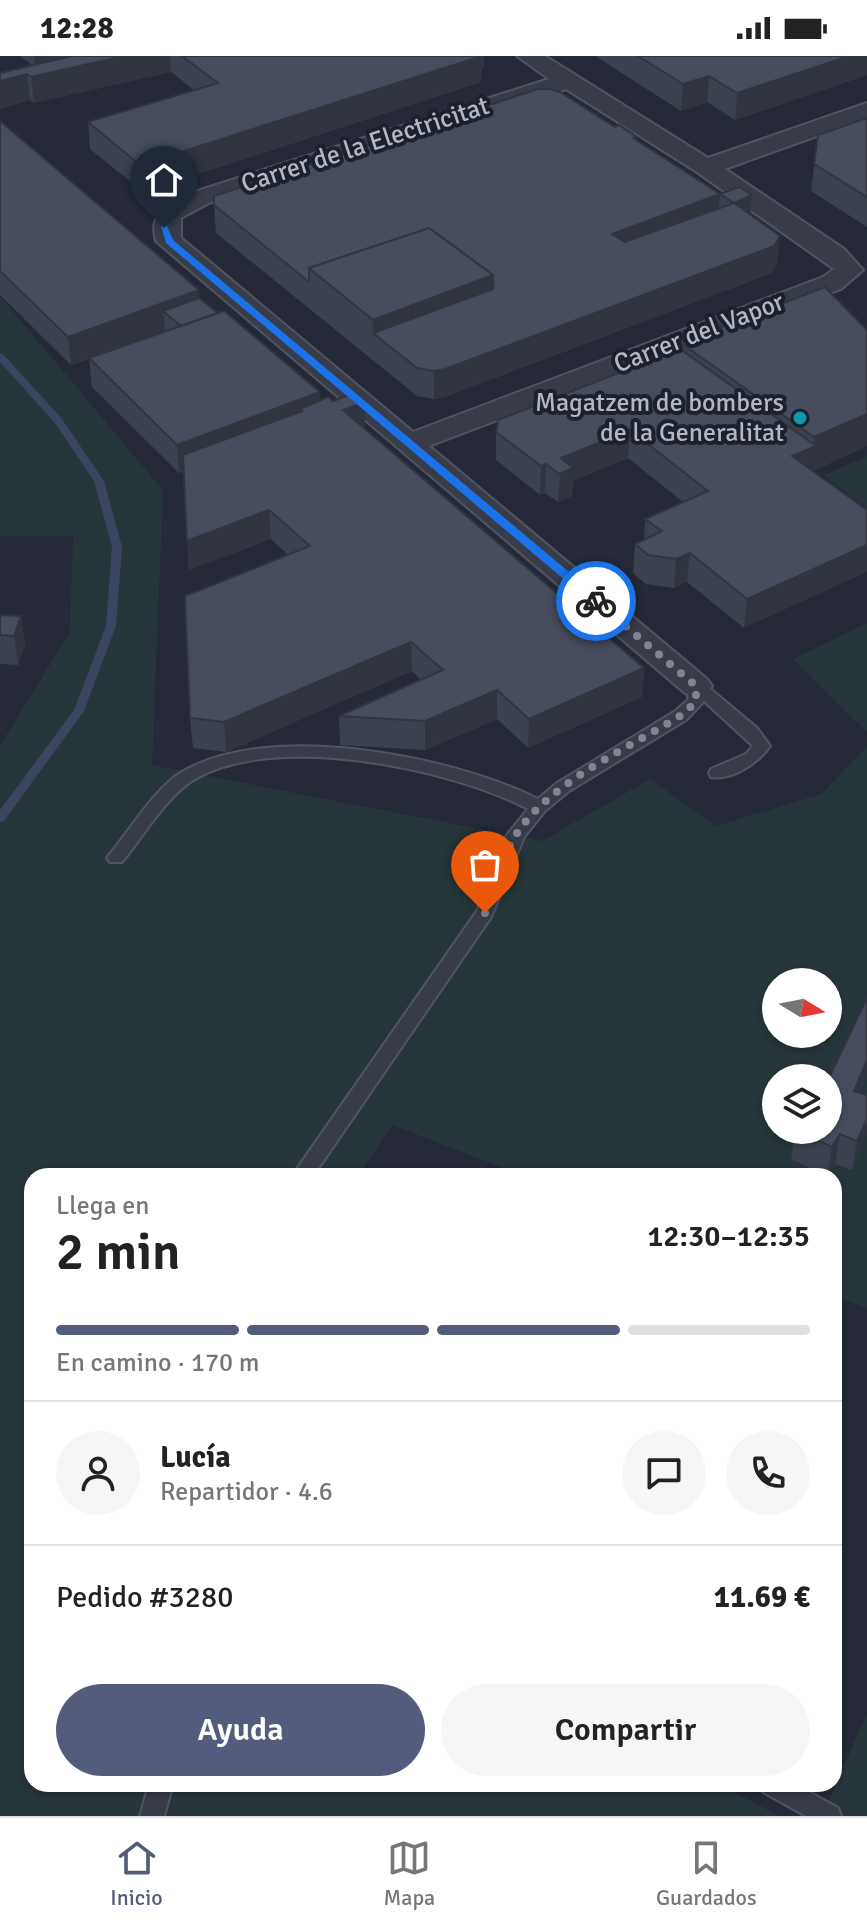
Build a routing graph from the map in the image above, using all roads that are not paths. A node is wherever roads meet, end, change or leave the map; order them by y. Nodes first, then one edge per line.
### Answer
1 (529, 56) edge
2 (567, 81) junction
3 (867, 110) edge
4 (706, 167) junction
5 (411, 443) junction
6 (696, 686) junction
7 (717, 773) dead end
8 (539, 807) junction
9 (116, 858) dead end
10 (308, 1168) edge
11 (159, 1792) edge
12 (786, 1792) edge
13 (152, 1816) edge
14 (829, 1816) edge

1 - 2 street
2 - 4 street
2 - 5 street, Carrer de la Electricitat
3 - 4 street
4 - 5 street, Carrer del Vapor
5 - 6 street
6 - 7 lane
6 - 8 lane
8 - 9 lane
8 - 10 lane
11 - 13 lane
12 - 14 lane

